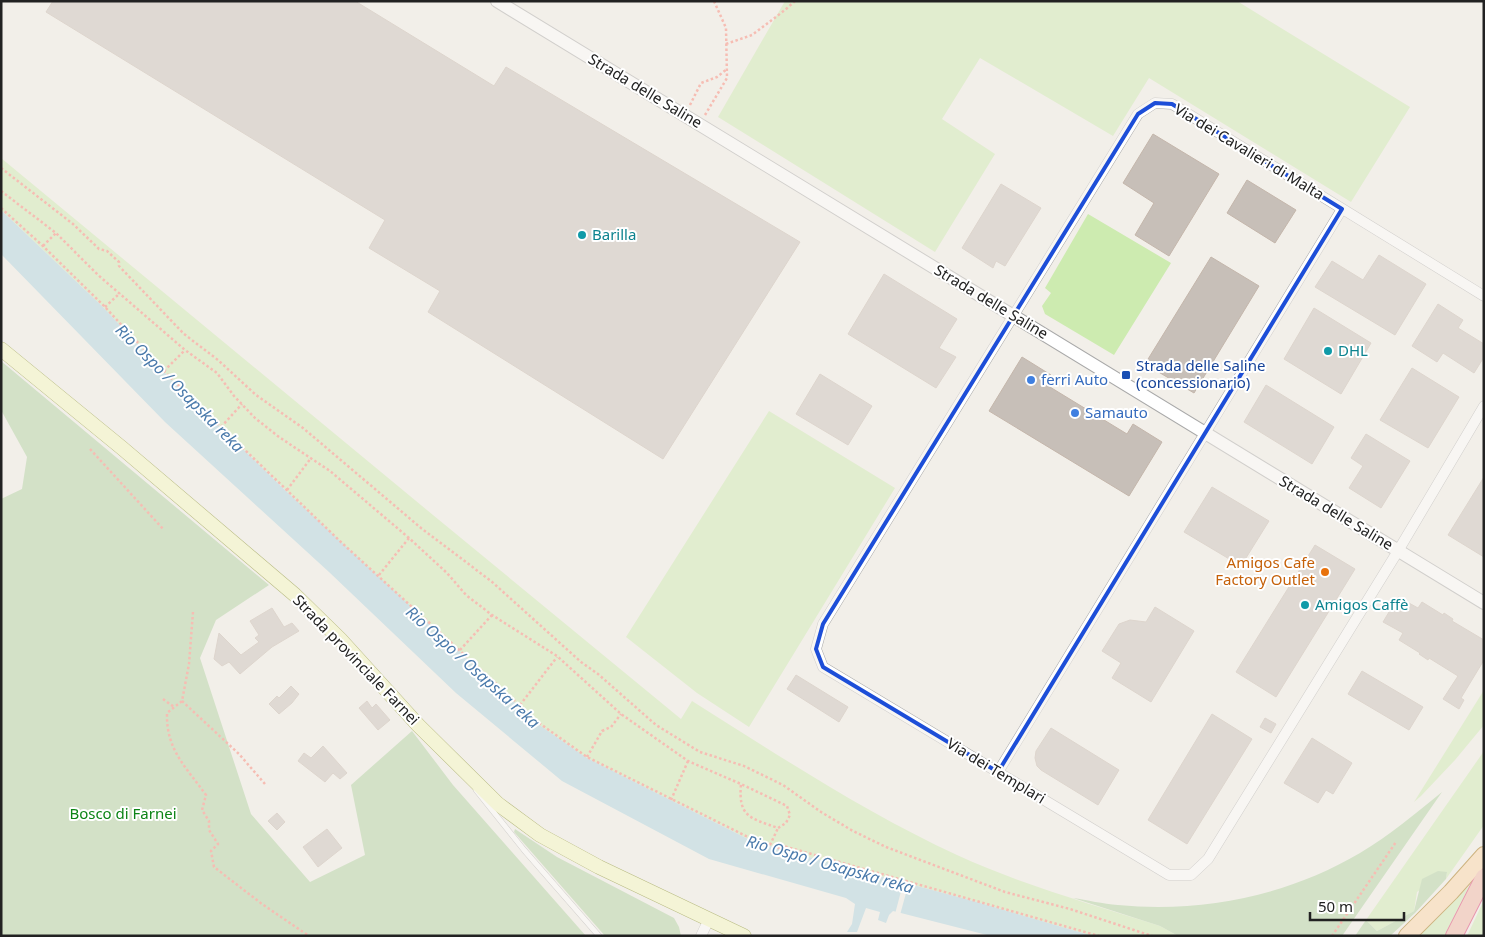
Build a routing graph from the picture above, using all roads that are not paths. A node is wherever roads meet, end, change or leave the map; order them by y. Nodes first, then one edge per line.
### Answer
1 (498, 1) edge
2 (1342, 208) junction
3 (1484, 296) edge
4 (1013, 316) junction
5 (1, 349) edge
6 (1484, 406) edge
7 (1205, 433) junction
8 (1398, 550) junction
9 (1484, 603) edge
10 (454, 762) junction
11 (998, 772) junction
12 (1484, 855) edge
13 (1484, 877) edge
14 (709, 919) junction
15 (599, 936) edge
16 (701, 936) edge
17 (744, 936) edge
18 (1408, 936) edge
19 (1454, 936) edge

1 - 4 street, Strada delle Saline
2 - 3 street, Via dei Cavalieri di Malta
2 - 4 street, Via dei Cavalieri di Malta
2 - 7 street
4 - 7 street, Strada delle Saline
4 - 11 street, Via dei Templari
5 - 10 main road, Strada provinciale Farnei
6 - 8 street
7 - 8 street, Strada delle Saline
7 - 11 street
8 - 9 street, Strada delle Saline
8 - 11 street, Via dei Templari
10 - 14 main road, Strada provinciale Farnei
10 - 15 lane
12 - 18 main road
13 - 19 highway
14 - 16 street
14 - 17 main road, Strada provinciale Farnei

